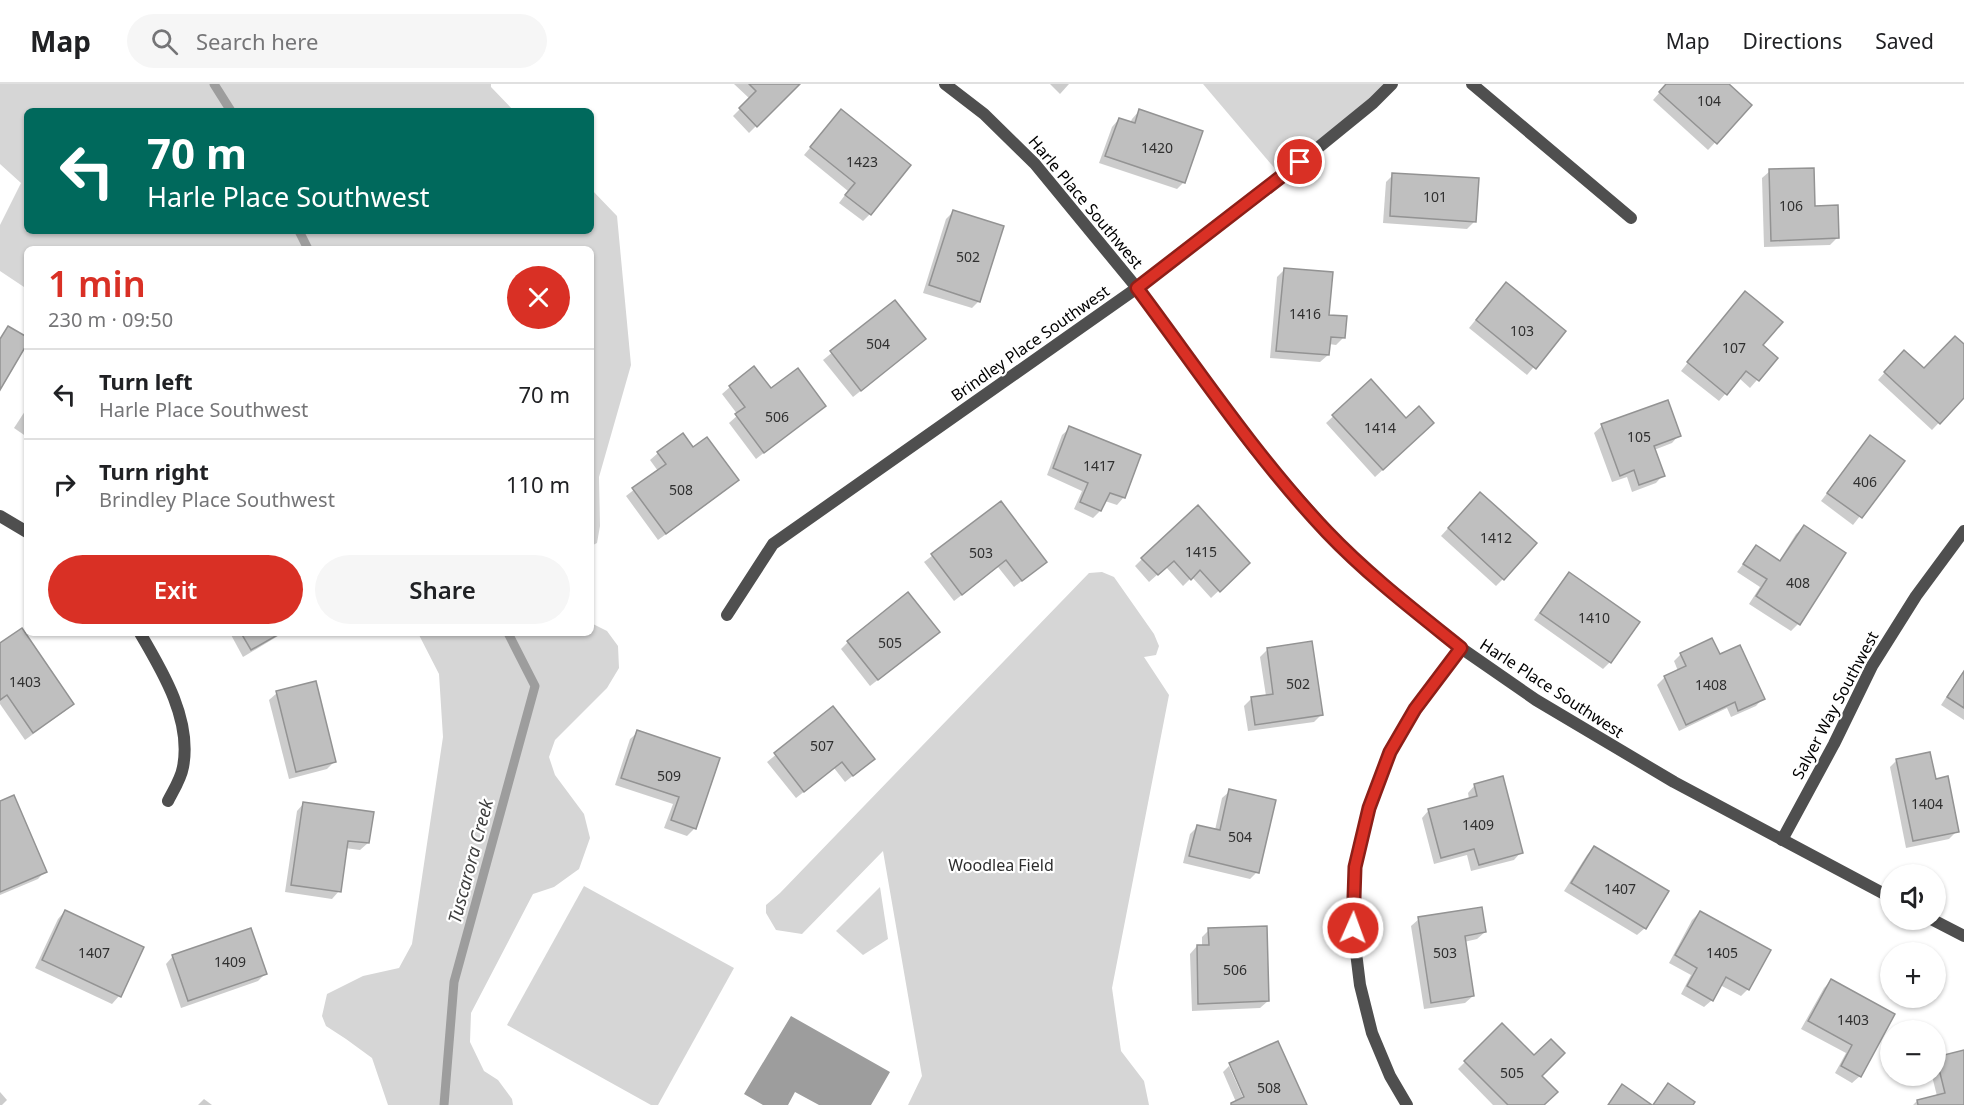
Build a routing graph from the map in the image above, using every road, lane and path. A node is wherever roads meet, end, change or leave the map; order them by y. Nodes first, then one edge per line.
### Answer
1 (945, 84) edge
2 (1392, 84) edge
3 (1472, 84) edge
4 (1631, 218) dead end
5 (1137, 288) junction
6 (0, 516) edge
7 (24, 530) edge
8 (1964, 531) edge
9 (727, 615) dead end
10 (142, 636) edge
11 (1461, 648) junction
12 (168, 801) dead end
13 (1782, 840) junction
14 (1880, 892) edge
15 (1946, 927) edge
16 (1964, 936) edge
17 (1407, 1105) edge

1 - 5 street, Harle Place Southwest
2 - 5 street, Brindley Place Southwest
3 - 4 street
5 - 9 street, Brindley Place Southwest
5 - 11 street, Harle Place Southwest
6 - 7 street
8 - 13 street, Salyer Way Southwest
10 - 12 street
11 - 13 street, Harle Place Southwest
11 - 17 street
13 - 14 street, Harle Place Southwest
15 - 16 street

